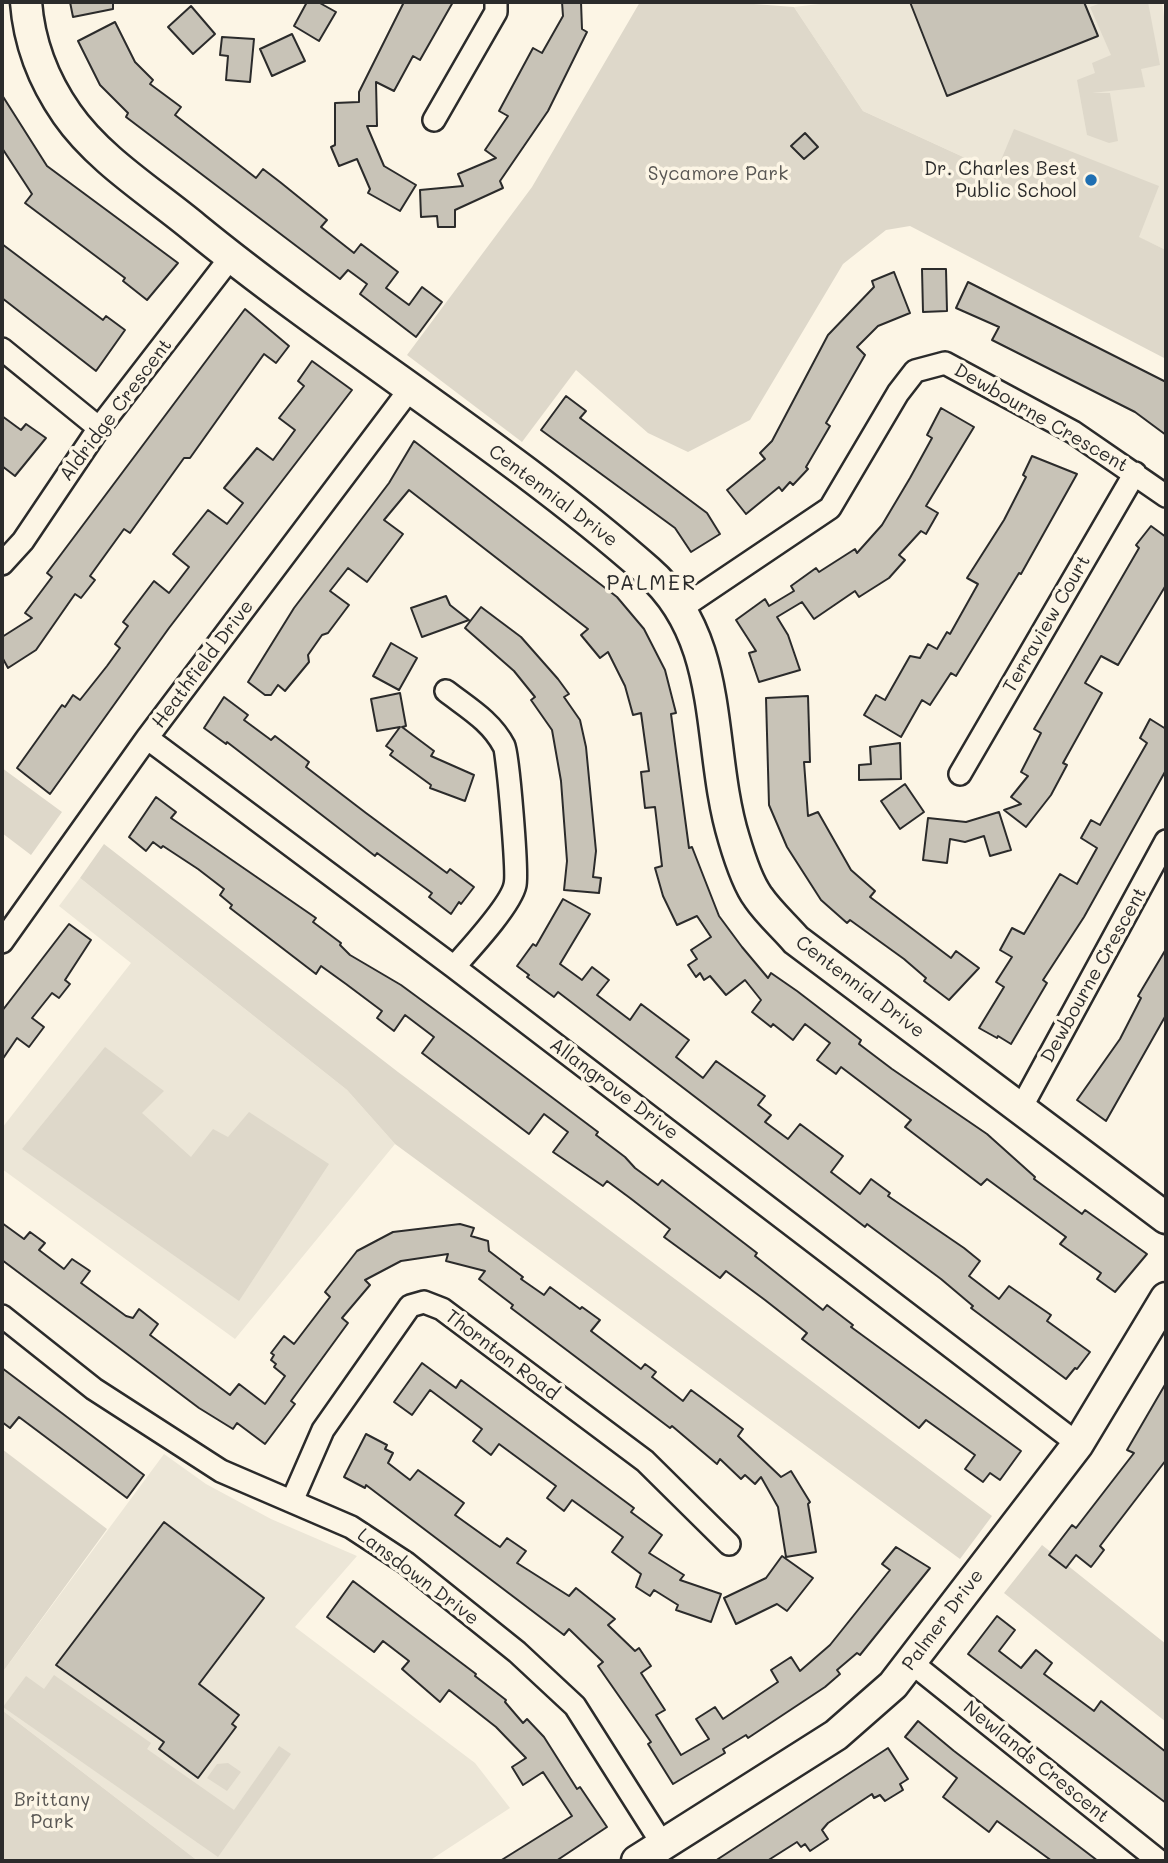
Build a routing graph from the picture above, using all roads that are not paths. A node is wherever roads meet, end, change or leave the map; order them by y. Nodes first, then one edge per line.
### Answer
1 (26, 2) edge
2 (496, 2) edge
3 (434, 120) dead end
4 (231, 257) junction
5 (2, 349) edge
6 (410, 389) junction
7 (99, 428) junction
8 (1135, 473) junction
9 (1166, 496) edge
10 (2, 564) edge
11 (680, 609) junction
12 (446, 691) dead end
13 (148, 738) junction
14 (960, 774) dead end
15 (1166, 841) edge
16 (2, 942) edge
17 (454, 967) junction
18 (1021, 1108) junction
19 (1166, 1218) edge
20 (1166, 1298) edge
21 (2, 1316) edge
22 (1078, 1444) junction
23 (292, 1501) junction
24 (729, 1544) dead end
25 (912, 1664) junction
26 (663, 1845) junction
27 (638, 1861) edge
28 (1159, 1861) edge

1 - 4 street, Centennial Drive
2 - 3 street
4 - 6 street, Centennial Drive
4 - 7 street, Aldridge Crescent
5 - 7 street
6 - 11 street, Centennial Drive
6 - 13 street, Heathfield Drive
7 - 10 street, Aldridge Crescent
8 - 9 street, Dewbourne Crescent
8 - 11 street, Dewbourne Crescent
8 - 14 street, Terraview Court
11 - 18 street, Centennial Drive
12 - 17 street
13 - 16 street, Heathfield Drive
13 - 17 street, Allangrove Drive
15 - 18 street, Dewbourne Crescent
17 - 22 street, Allangrove Drive
18 - 19 street, Centennial Drive
20 - 22 street, Palmer Drive
21 - 23 street, Lansdown Drive
22 - 25 street, Palmer Drive
23 - 24 street, Thornton Road
23 - 26 street, Lansdown Drive
25 - 26 street, Palmer Drive
25 - 28 street, Newlands Crescent
26 - 27 street, Palmer Drive

